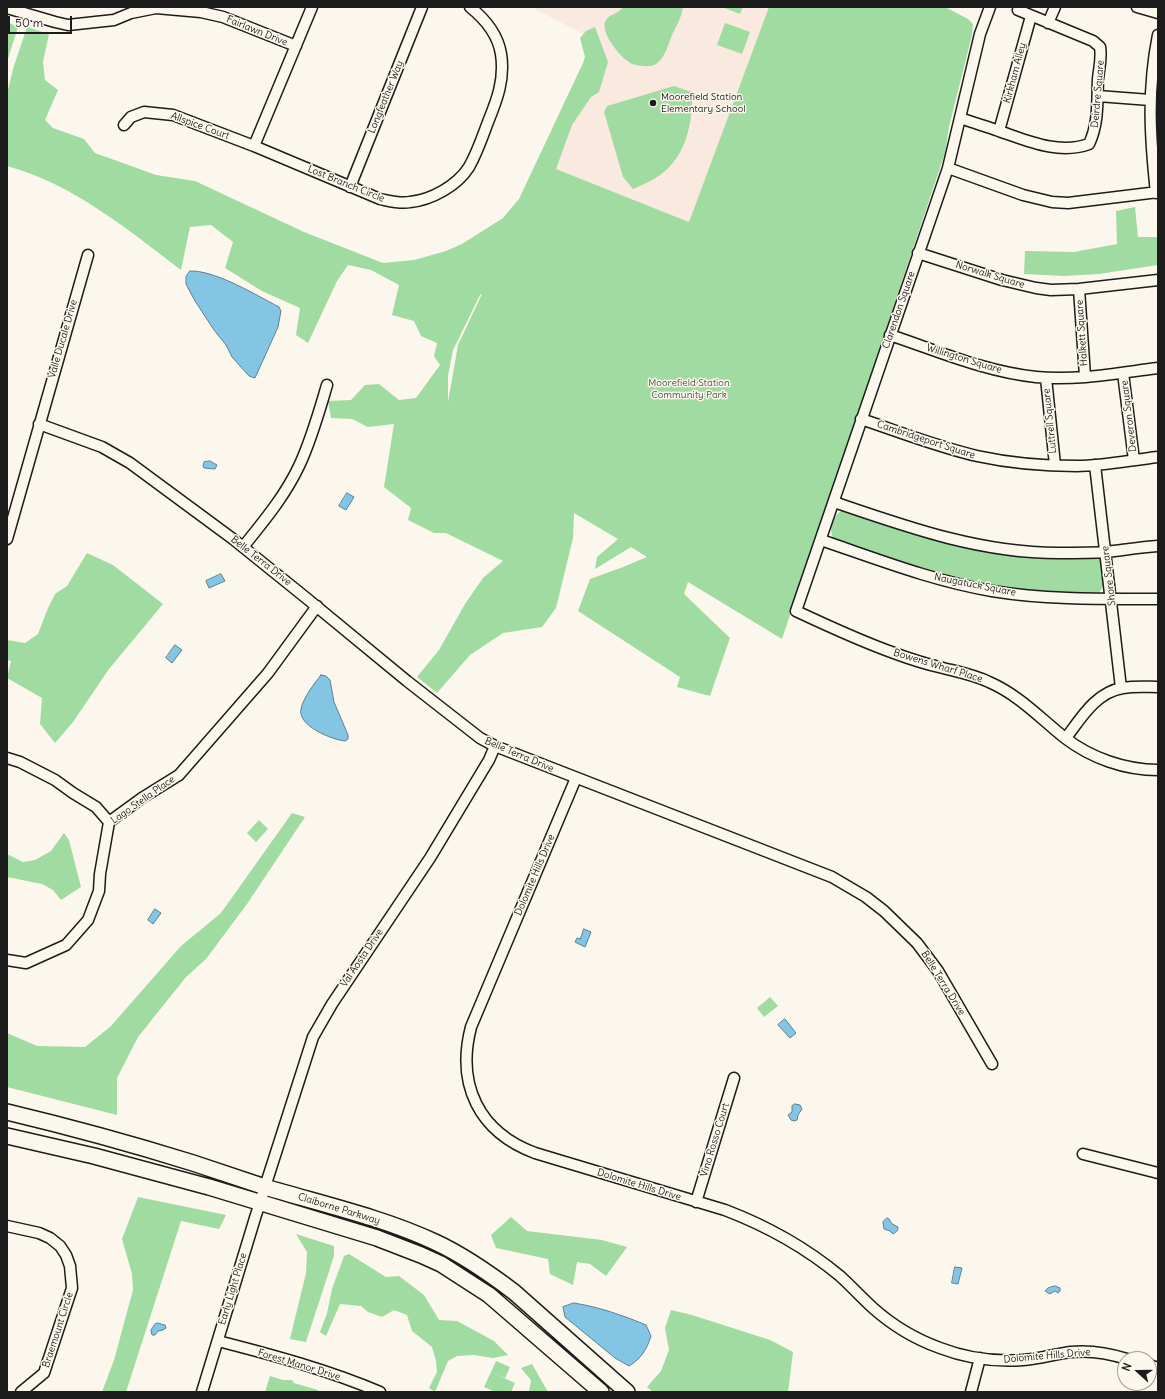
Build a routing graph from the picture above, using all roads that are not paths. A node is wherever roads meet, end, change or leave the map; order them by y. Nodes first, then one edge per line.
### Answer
1 (312, 7) edge
2 (422, 7) edge
3 (470, 7) edge
4 (990, 7) edge
5 (1055, 7) edge
6 (1137, 7) edge
7 (7, 8) edge
8 (130, 10) edge
9 (1018, 10) dead end
10 (1158, 13) edge
11 (1031, 16) junction
12 (1048, 24) junction
13 (1158, 35) edge
14 (296, 46) junction
15 (1098, 96) junction
16 (1150, 100) junction
17 (961, 118) junction
18 (124, 125) dead end
19 (999, 131) junction
20 (254, 146) junction
21 (948, 168) junction
22 (350, 187) junction
23 (1157, 192) edge
24 (918, 253) junction
25 (88, 254) dead end
26 (1158, 280) edge
27 (1078, 289) junction
28 (890, 335) junction
29 (1158, 368) edge
30 (1123, 373) junction
31 (1085, 376) junction
32 (1046, 378) junction
33 (327, 385) dead end
34 (862, 419) junction
35 (39, 424) junction
36 (1158, 457) edge
37 (1134, 460) junction
38 (1055, 465) junction
39 (1095, 465) junction
40 (834, 502) junction
41 (7, 539) edge
42 (821, 540) junction
43 (1158, 546) edge
44 (243, 547) junction
45 (1106, 552) junction
46 (1111, 598) junction
47 (1158, 598) edge
48 (317, 606) junction
49 (796, 611) joint
50 (1158, 687) edge
51 (1121, 688) junction
52 (1066, 738) junction
53 (495, 746) junction
54 (7, 758) edge
55 (1158, 770) edge
56 (576, 778) junction
57 (109, 822) junction
58 (7, 960) edge
59 (992, 1064) dead end
60 (734, 1078) dead end
61 (7, 1112) edge
62 (7, 1136) edge
63 (1083, 1154) dead end
64 (1158, 1173) edge
65 (265, 1187) junction
66 (260, 1202) junction
67 (696, 1202) junction
68 (7, 1226) edge
69 (218, 1341) junction
70 (1117, 1357) edge
71 (980, 1358) junction
72 (22, 1392) edge
73 (202, 1392) edge
74 (380, 1392) edge
75 (601, 1392) edge
76 (627, 1392) edge
77 (971, 1392) edge

1 - 14 street
2 - 22 street, Longfeather Way
3 - 22 street, Lost Branch Circle
4 - 17 street, Clarendon Square
5 - 12 street
6 - 10 street
7 - 8 street, Fairlawn Drive
8 - 14 street, Fairlawn Drive
9 - 11 street, Deirdre Square
11 - 12 street, Deirdre Square
11 - 19 street, Kirkham Alley
12 - 15 street, Deirdre Square
13 - 16 street
14 - 20 street
15 - 16 street
15 - 19 street, Deirdre Square
16 - 23 street
17 - 19 street, Deirdre Square
17 - 21 street, Clarendon Square
18 - 20 street, Allspice Court
20 - 22 street, Lost Branch Circle
21 - 23 street
21 - 24 street, Clarendon Square
24 - 27 street, Norwalk Square
24 - 28 street, Clarendon Square
25 - 35 street, Valle Ducale Drive
26 - 27 street, Norwalk Square
27 - 31 street, Halkett Square
28 - 32 street, Willington Square
28 - 34 street, Clarendon Square
29 - 30 street, Willington Square
30 - 31 street, Willington Square
30 - 37 street, Deveron Square
31 - 32 street, Willington Square
32 - 38 street, Luttrell Square
33 - 44 street
34 - 38 street, Cambridgeport Square
34 - 40 street, Clarendon Square
35 - 41 street, Valle Ducale Drive
35 - 44 street, Belle Terra Drive
36 - 37 street, Cambridgeport Square
37 - 39 street, Cambridgeport Square
38 - 39 street, Cambridgeport Square
39 - 45 street, Shore Square
40 - 42 street, Clarendon Square
40 - 45 street
42 - 46 street, Naugatuck Square
42 - 49 street, Clarendon Square
43 - 45 street
44 - 48 street, Belle Terra Drive
45 - 46 street, Shore Square
46 - 47 street, Naugatuck Square
46 - 51 street, Shore Square
48 - 53 street, Belle Terra Drive
48 - 57 street, Lago Stella Place
49 - 52 street, Bowens Wharf Place
50 - 51 street
51 - 52 street
52 - 55 street, Bowens Wharf Place
53 - 56 street, Belle Terra Drive
53 - 65 street, Val Aosta Drive
54 - 57 street
56 - 59 street, Belle Terra Drive
56 - 67 street, Dolomite Hills Drive
57 - 58 street, Lago Stella Place
60 - 67 street, Vino Rosso Court
61 - 65 main road, Claiborne Parkway
62 - 66 main road, Claiborne Parkway
63 - 64 street
65 - 66 street, Early Light Place
65 - 76 main road, Claiborne Parkway
66 - 69 street, Early Light Place
66 - 75 main road, Claiborne Parkway
67 - 71 street, Dolomite Hills Drive
68 - 72 street, Braemount Circle
69 - 73 street, Early Light Place
69 - 74 street, Forest Manor Drive
70 - 71 street, Dolomite Hills Drive
71 - 77 street

